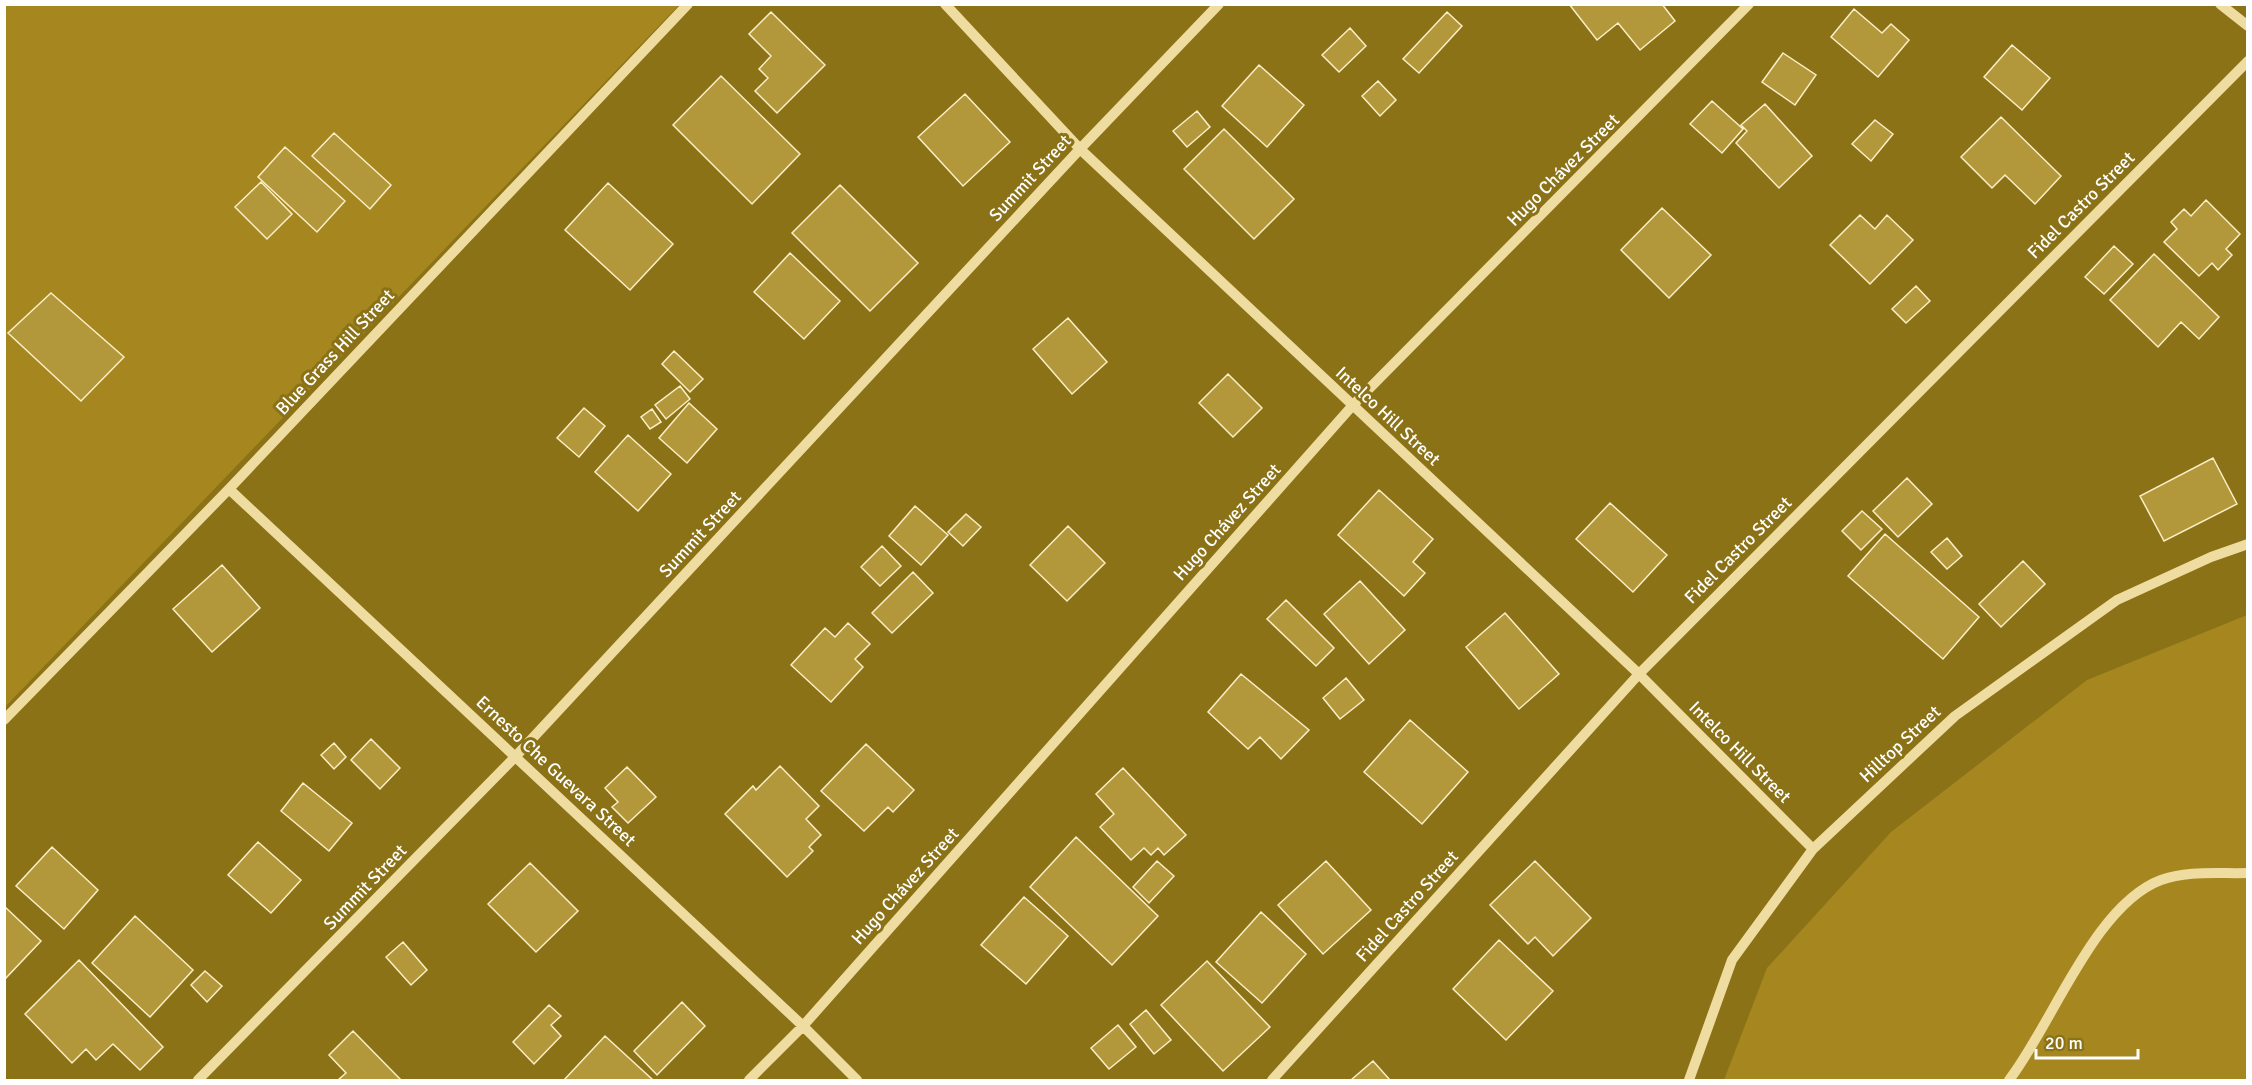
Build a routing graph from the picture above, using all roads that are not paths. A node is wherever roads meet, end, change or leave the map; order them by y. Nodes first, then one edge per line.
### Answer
1 (688, 4) edge
2 (945, 4) edge
3 (1219, 4) edge
4 (1749, 4) edge
5 (2220, 4) edge
6 (2247, 26) edge
7 (2247, 61) edge
8 (1080, 149) junction
9 (1353, 405) junction
10 (229, 489) junction
11 (2247, 544) edge
12 (1639, 674) junction
13 (6, 714) edge
14 (516, 756) junction
15 (1813, 849) junction
16 (2247, 873) edge
17 (803, 1026) junction
18 (198, 1080) edge
19 (749, 1080) edge
20 (857, 1080) edge
21 (1272, 1080) edge
22 (1689, 1080) edge
23 (2010, 1080) edge

1 - 10 street, Blue Grass Hill Street
2 - 8 street, Intelco Hill Street
3 - 8 street, Summit Street
4 - 9 street, Hugo Chávez Street
5 - 6 street
7 - 12 street, Fidel Castro Street
8 - 9 street, Intelco Hill Street
8 - 14 street, Summit Street
9 - 12 street, Intelco Hill Street
9 - 17 street, Hugo Chávez Street
10 - 13 street, Blue Grass Hill Street
10 - 14 street, Ernesto Che Guevara Street
11 - 15 street, Hilltop Street
12 - 15 street, Intelco Hill Street
12 - 21 street, Fidel Castro Street
14 - 17 street, Ernesto Che Guevara Street
14 - 18 street, Summit Street
15 - 22 street, Hilltop Street
16 - 23 street
17 - 19 street, Hugo Chávez Street
17 - 20 street, Ernesto Che Guevara Street

